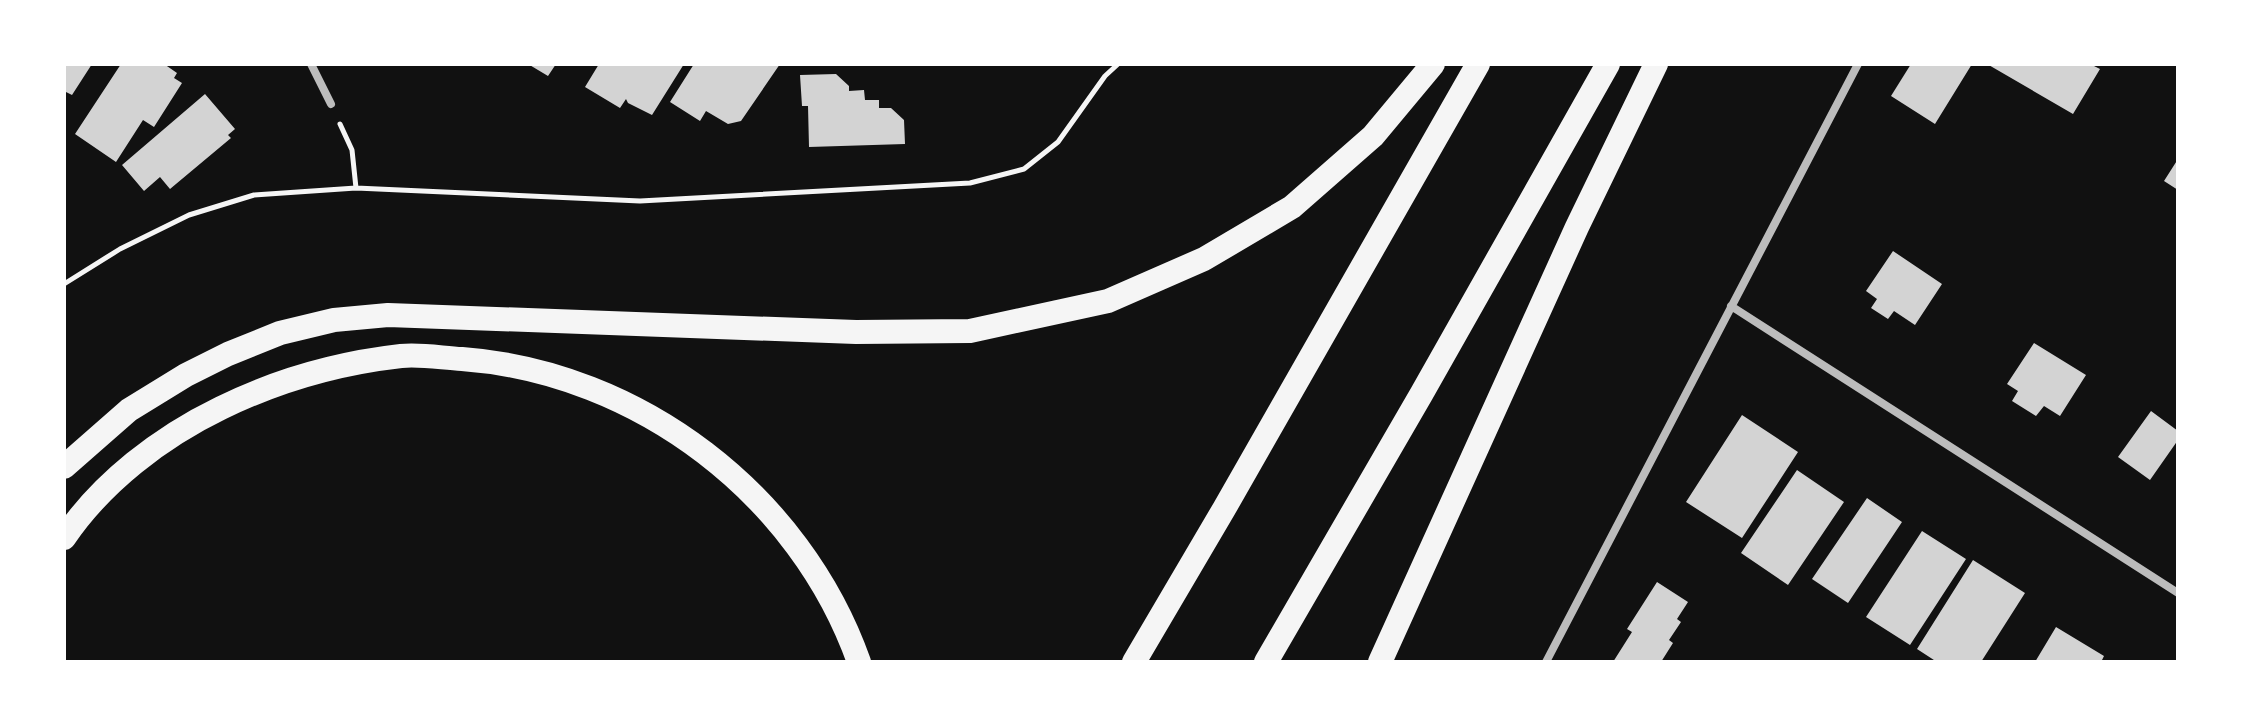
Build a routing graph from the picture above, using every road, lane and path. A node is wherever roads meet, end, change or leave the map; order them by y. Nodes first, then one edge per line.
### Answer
1 (311, 64) edge
2 (1118, 64) edge
3 (1433, 64) edge
4 (1478, 64) edge
5 (1608, 64) edge
6 (1656, 64) edge
7 (1858, 64) edge
8 (331, 104) joint
9 (356, 188) junction
10 (64, 284) edge
11 (1731, 306) junction
12 (64, 467) edge
13 (64, 538) edge
14 (2178, 593) edge
15 (859, 662) edge
16 (1134, 662) edge
17 (1266, 662) edge
18 (1380, 662) edge
19 (1546, 662) edge

1 - 8 street
2 - 9 path
3 - 12 highway
4 - 16 highway
5 - 17 highway
6 - 18 highway
7 - 11 street
8 - 9 path
9 - 10 path
11 - 14 street
11 - 19 street
13 - 15 highway

